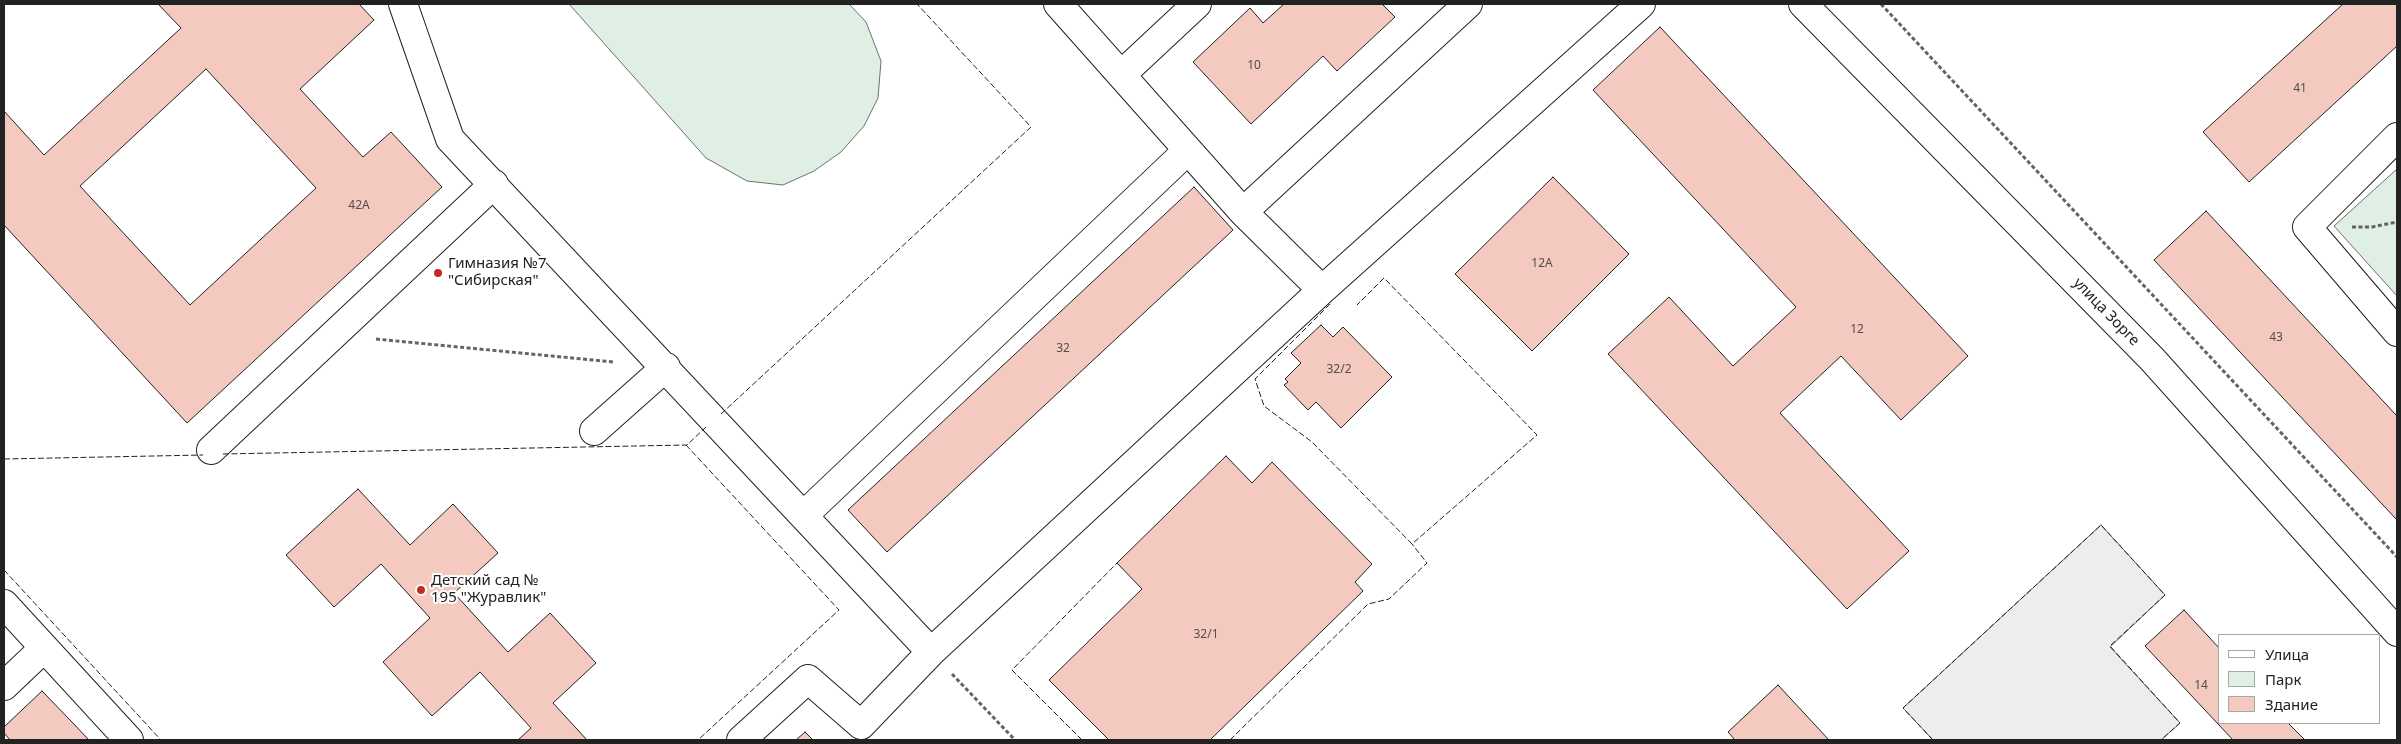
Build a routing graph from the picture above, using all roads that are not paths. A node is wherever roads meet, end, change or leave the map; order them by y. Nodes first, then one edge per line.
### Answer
1 (402, 4) edge
2 (1058, 4) edge
3 (1197, 4) edge
4 (1468, 4) edge
5 (1804, 4) edge
6 (1638, 5) edge
7 (1121, 75) junction
8 (2397, 137) edge
9 (1187, 151) junction
10 (494, 184) junction
11 (1243, 212) junction
12 (1322, 290) junction
13 (2397, 332) edge
14 (666, 367) junction
15 (594, 431) dead end
16 (211, 450) dead end
17 (804, 515) junction
18 (4, 604) edge
19 (2394, 621) edge
20 (44, 648) junction
21 (931, 652) junction
22 (4, 686) edge
23 (868, 733) edge
24 (129, 740) edge
25 (741, 740) edge

1 - 10 street
2 - 7 street
3 - 7 street
4 - 11 street
5 - 19 street, улица Зорге
6 - 12 street
7 - 9 street
8 - 13 street
9 - 11 street
9 - 17 street
10 - 14 street
10 - 16 street
11 - 12 street
12 - 21 street
14 - 15 street
14 - 17 street
17 - 21 street
18 - 20 street
20 - 22 street
20 - 24 street
21 - 23 street
23 - 25 street

